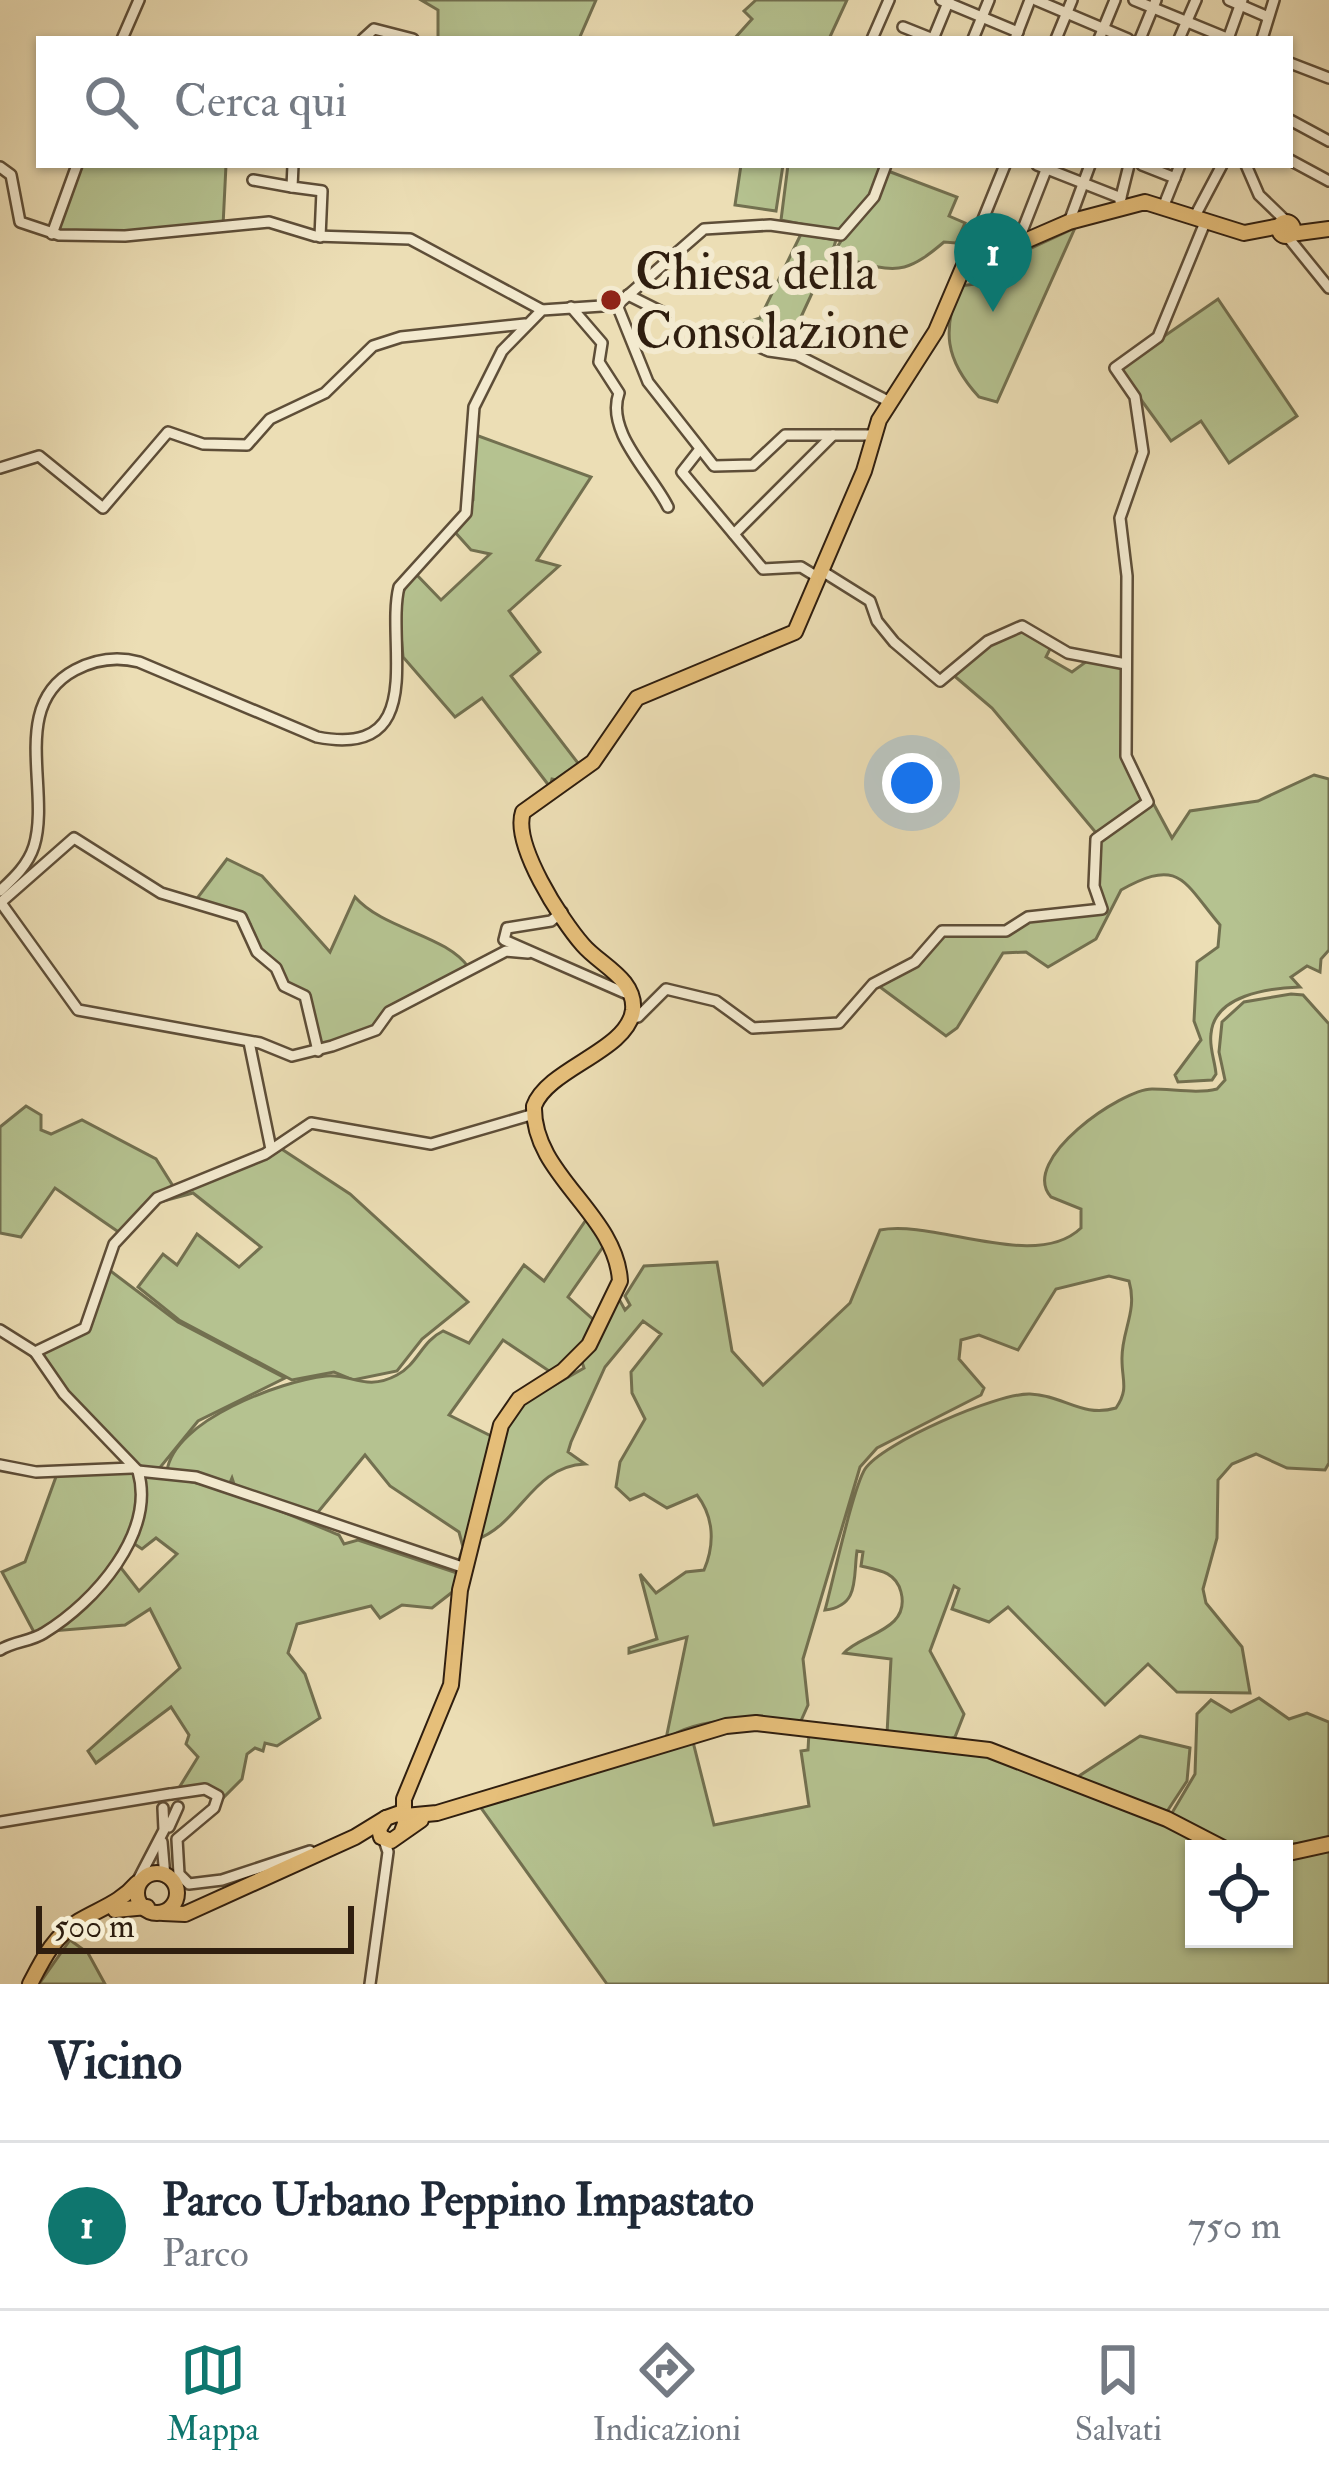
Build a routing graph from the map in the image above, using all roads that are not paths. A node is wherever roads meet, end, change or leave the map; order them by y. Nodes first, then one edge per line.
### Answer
1 (139, 0) edge
2 (889, 0) edge
3 (988, 0) edge
4 (1033, 0) edge
5 (1072, 0) edge
6 (1115, 0) edge
7 (1134, 0) edge
8 (1196, 0) edge
9 (1228, 0) edge
10 (1274, 0) edge
11 (946, 1) edge
12 (1241, 2) edge
13 (1154, 4) edge
14 (1066, 13) junction
15 (1268, 16) junction
16 (982, 17) junction
17 (1186, 22) junction
18 (903, 27) dead end
19 (1101, 34) edge
20 (123, 36) edge
21 (366, 36) edge
22 (401, 36) edge
23 (873, 36) edge
24 (926, 36) edge
25 (934, 36) edge
26 (974, 36) edge
27 (1016, 36) edge
28 (1057, 36) edge
29 (1141, 36) edge
30 (1180, 36) edge
31 (1221, 36) edge
32 (1229, 36) edge
33 (1263, 36) edge
34 (1293, 64) edge
35 (1329, 79) edge
36 (1293, 122) edge
37 (1329, 141) edge
38 (1293, 162) edge
39 (0, 167) edge
40 (76, 168) edge
41 (293, 168) edge
42 (885, 168) edge
43 (1004, 168) edge
44 (1044, 168) edge
45 (1046, 168) edge
46 (1089, 168) edge
47 (1128, 168) edge
48 (1150, 168) edge
49 (1179, 168) edge
50 (1221, 168) edge
51 (1246, 168) edge
52 (1175, 178) junction
53 (253, 180) dead end
54 (1329, 181) edge
55 (1083, 184) junction
56 (292, 187) junction
57 (1164, 205) junction
58 (1121, 206) junction
59 (1200, 220) junction
60 (1068, 225) junction
61 (1290, 229) edge
62 (52, 234) junction
63 (320, 236) junction
64 (1016, 245) junction
65 (970, 252) junction
66 (1329, 288) edge
67 (628, 295) junction
68 (616, 305) junction
69 (571, 308) junction
70 (542, 310) junction
71 (665, 314) dead end
72 (525, 324) junction
73 (730, 335) dead end
74 (890, 402) junction
75 (832, 435) junction
76 (873, 435) junction
77 (700, 449) junction
78 (0, 468) edge
79 (668, 508) dead end
80 (734, 534) junction
81 (821, 574) junction
82 (1126, 664) junction
83 (0, 891) edge
84 (0, 903) edge
85 (562, 912) junction
86 (529, 952) junction
87 (634, 1005) junction
88 (249, 1042) junction
89 (318, 1051) junction
90 (534, 1114) junction
91 (271, 1149) junction
92 (0, 1330) edge
93 (35, 1352) junction
94 (0, 1465) edge
95 (135, 1470) junction
96 (465, 1568) junction
97 (0, 1650) edge
98 (194, 1791) junction
99 (170, 1794) junction
100 (140, 1798) junction
101 (178, 1806) junction
102 (163, 1807) junction
103 (437, 1813) junction
104 (396, 1817) junction
105 (0, 1822) edge
106 (391, 1837) junction
107 (352, 1839) junction
108 (1208, 1840) edge
109 (1329, 1844) edge
110 (1293, 1852) edge
111 (165, 1877) junction
112 (138, 1880) junction
113 (178, 1892) junction
114 (219, 1898) junction
115 (155, 1910) junction
116 (32, 1984) edge
117 (370, 1984) edge

1 - 20 street
2 - 23 street
3 - 16 street
4 - 14 street
4 - 27 street
5 - 14 street
6 - 19 street
7 - 13 street
8 - 17 street
9 - 12 street
10 - 15 street
11 - 16 street
11 - 25 street
12 - 15 street
12 - 32 street
13 - 17 street
13 - 29 street
14 - 19 street
14 - 28 street
15 - 33 street
16 - 26 street
16 - 27 street
17 - 30 street
17 - 31 street
18 - 24 street
21 - 22 street
34 - 35 street
36 - 37 street
38 - 54 street
39 - 62 street
40 - 62 street
41 - 56 street
42 - 67 street
43 - 65 street
44 - 64 street
45 - 55 street
46 - 55 street
47 - 58 street
48 - 52 street
49 - 52 street
50 - 59 street
51 - 61 street
52 - 57 street
53 - 56 street
55 - 58 street
55 - 60 street
56 - 63 street
57 - 58 main road
57 - 59 main road
58 - 59 main road
58 - 60 main road
59 - 61 main road
59 - 82 street
60 - 64 main road
60 - 65 main road
61 - 66 street
62 - 63 street
63 - 70 street
64 - 65 main road
65 - 74 main road
67 - 68 street
67 - 71 street
68 - 69 street
68 - 77 street
69 - 70 street
69 - 79 street
70 - 72 street
72 - 78 street
72 - 83 street
73 - 74 street
74 - 76 main road
75 - 76 street
75 - 77 street
75 - 80 street
76 - 81 main road
77 - 80 street
80 - 81 street
81 - 82 street
81 - 85 main road
82 - 87 street
84 - 88 street
84 - 89 street
85 - 86 street
85 - 87 main road
86 - 87 street
86 - 89 street
87 - 90 main road
88 - 89 street
88 - 91 street
90 - 91 street
90 - 96 main road
91 - 93 street
92 - 93 street
93 - 95 street
94 - 95 street
95 - 96 street
95 - 97 street
96 - 104 main road
98 - 99 street
98 - 101 street
98 - 107 street
99 - 100 street
99 - 101 street
99 - 102 street
100 - 102 street
100 - 105 street
101 - 102 street
101 - 111 street
102 - 112 street
103 - 104 main road
103 - 106 main road
103 - 108 main road
104 - 106 main road
104 - 106 main road
104 - 107 main road
106 - 107 main road
106 - 117 street
107 - 114 main road
109 - 110 main road
111 - 112 main road
111 - 113 main road
112 - 115 main road
112 - 116 main road
113 - 114 main road
113 - 115 main road
114 - 115 main road
115 - 116 main road

